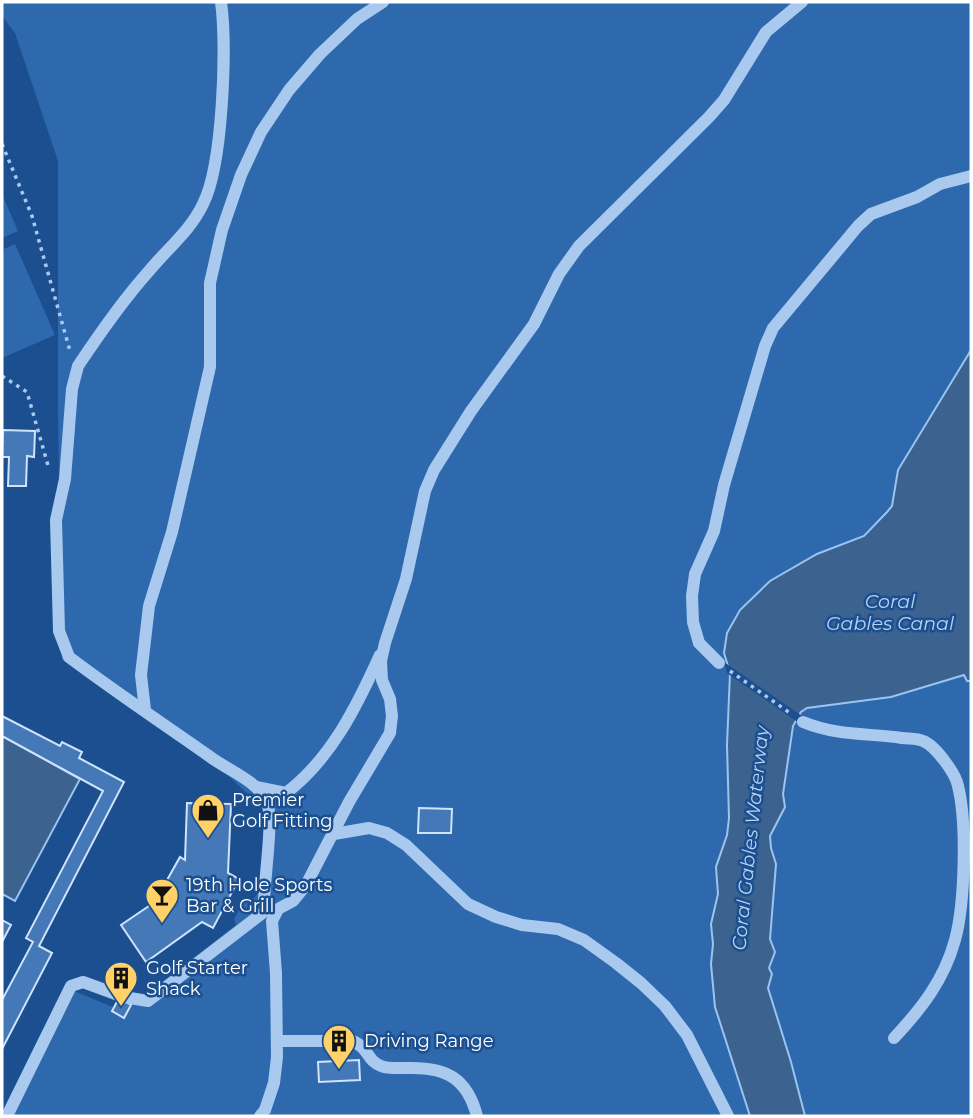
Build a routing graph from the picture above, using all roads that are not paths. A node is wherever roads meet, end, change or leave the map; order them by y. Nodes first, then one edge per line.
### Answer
1 (221, 2) edge
2 (383, 2) edge
3 (802, 2) edge
4 (971, 176) edge
5 (385, 643) junction
6 (719, 663) road end
7 (145, 710) junction
8 (803, 722) road end
9 (256, 787) junction
10 (334, 834) junction
11 (967, 837) edge
12 (272, 911) junction
13 (894, 1038) dead end
14 (277, 1041) junction
15 (7, 1116) edge
16 (260, 1116) edge
17 (477, 1116) edge
18 (728, 1116) edge

1 - 7 lane
2 - 7 lane
3 - 5 lane
4 - 6 lane
5 - 9 lane
5 - 10 lane
7 - 9 lane
8 - 11 lane
9 - 12 lane
10 - 12 lane
10 - 18 lane
11 - 13 lane
12 - 14 lane
12 - 15 lane
14 - 16 lane
14 - 17 lane

